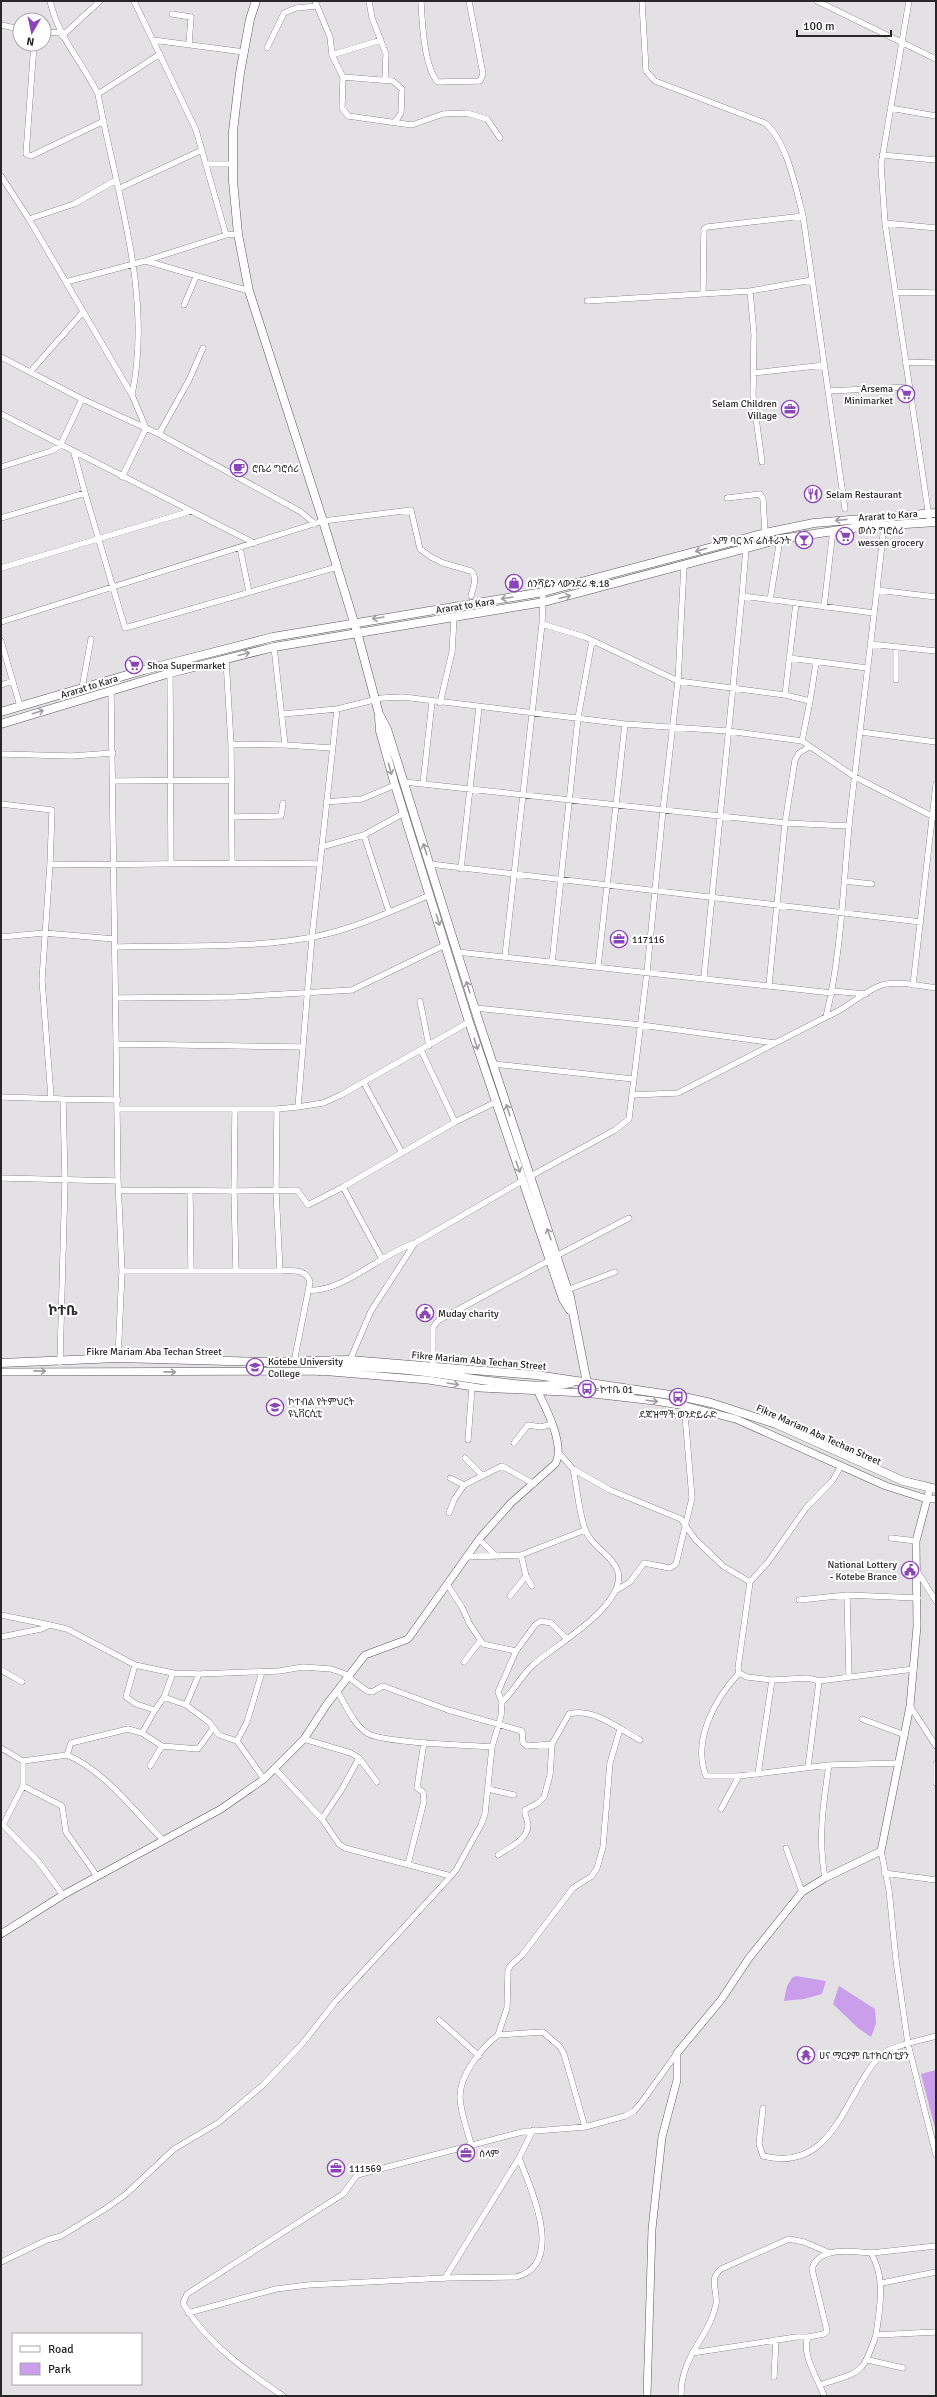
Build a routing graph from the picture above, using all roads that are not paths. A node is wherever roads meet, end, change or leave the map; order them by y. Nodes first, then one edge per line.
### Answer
1 (50, 1) edge
2 (100, 1) edge
3 (134, 1) edge
4 (256, 1) edge
5 (369, 1) edge
6 (420, 1) edge
7 (469, 1) edge
8 (642, 1) edge
9 (817, 1) edge
10 (909, 1) edge
11 (316, 3) edge
12 (172, 14) dead end
13 (1, 25) edge
14 (12, 27) edge
15 (52, 33) edge
16 (61, 34) junction
17 (153, 40) junction
18 (381, 40) junction
19 (902, 43) junction
20 (189, 44) junction
21 (267, 48) dead end
22 (33, 52) edge
23 (244, 52) junction
24 (160, 54) junction
25 (332, 55) junction
26 (936, 58) edge
27 (343, 77) junction
28 (386, 80) junction
29 (98, 94) junction
30 (890, 108) junction
31 (936, 116) edge
32 (104, 121) junction
33 (395, 122) junction
34 (500, 138) dead end
35 (202, 150) junction
36 (882, 156) junction
37 (936, 160) edge
38 (207, 164) junction
39 (232, 164) junction
40 (1, 176) edge
41 (116, 180) junction
42 (118, 189) junction
43 (803, 216) junction
44 (29, 219) junction
45 (885, 223) junction
46 (936, 228) edge
47 (238, 234) junction
48 (226, 235) junction
49 (145, 261) junction
50 (135, 264) junction
51 (196, 277) junction
52 (812, 280) junction
53 (66, 282) junction
54 (249, 291) junction
55 (750, 291) junction
56 (896, 292) junction
57 (936, 293) edge
58 (703, 294) junction
59 (587, 301) dead end
60 (184, 305) dead end
61 (83, 312) junction
62 (203, 348) dead end
63 (1, 357) edge
64 (905, 362) junction
65 (936, 363) edge
66 (825, 364) junction
67 (31, 371) junction
68 (753, 373) junction
69 (908, 387) junction
70 (829, 391) junction
71 (132, 395) junction
72 (82, 399) junction
73 (1, 414) edge
74 (146, 428) junction
75 (159, 434) junction
76 (60, 446) junction
77 (74, 453) junction
78 (762, 462) dead end
79 (1, 467) edge
80 (122, 477) junction
81 (85, 493) junction
82 (727, 498) dead end
83 (845, 509) dead end
84 (191, 511) junction
85 (932, 514) edge
86 (1, 518) edge
87 (324, 521) junction
88 (933, 522) edge
89 (315, 524) junction
90 (884, 525) junction
91 (833, 530) junction
92 (765, 533) junction
93 (747, 537) junction
94 (780, 539) junction
95 (99, 540) junction
96 (254, 543) junction
97 (240, 548) junction
98 (747, 548) junction
99 (684, 564) junction
100 (337, 567) junction
101 (1, 568) edge
102 (608, 576) junction
103 (610, 586) junction
104 (112, 587) junction
105 (877, 590) junction
106 (249, 592) junction
107 (543, 592) junction
108 (471, 596) dead end
109 (742, 596) junction
110 (936, 597) edge
111 (770, 600) junction
112 (544, 602) junction
113 (796, 603) junction
114 (824, 607) junction
115 (874, 613) junction
116 (454, 617) junction
117 (1, 622) edge
118 (354, 622) junction
119 (542, 624) junction
120 (357, 632) junction
121 (91, 639) dead end
122 (592, 640) junction
123 (870, 644) junction
124 (2, 645) edge
125 (896, 646) junction
126 (274, 647) junction
127 (936, 651) edge
128 (789, 658) junction
129 (226, 659) junction
130 (816, 663) junction
131 (867, 668) junction
132 (170, 673) junction
133 (896, 680) dead end
134 (678, 681) junction
135 (13, 682) junction
136 (1, 685) edge
137 (82, 688) junction
138 (732, 688) junction
139 (111, 690) junction
140 (785, 695) junction
141 (374, 700) junction
142 (810, 701) junction
143 (432, 702) junction
144 (440, 703) junction
145 (20, 706) junction
146 (479, 707) junction
147 (337, 709) junction
148 (1, 712) edge
149 (530, 713) junction
150 (283, 714) junction
151 (379, 714) junction
152 (578, 718) junction
153 (1, 724) edge
154 (625, 724) junction
155 (672, 727) junction
156 (728, 730) junction
157 (861, 732) junction
158 (802, 741) junction
159 (936, 742) edge
160 (231, 744) junction
161 (285, 745) junction
162 (809, 747) junction
163 (332, 748) junction
164 (113, 753) junction
165 (1, 754) edge
166 (855, 777) junction
167 (231, 780) junction
168 (113, 781) junction
169 (171, 782) junction
170 (404, 782) junction
171 (423, 784) junction
172 (936, 784) edge
173 (395, 785) junction
174 (470, 789) junction
175 (522, 795) junction
176 (569, 800) junction
177 (326, 802) junction
178 (283, 803) dead end
179 (1, 804) edge
180 (617, 804) junction
181 (663, 810) junction
182 (404, 814) junction
183 (232, 817) junction
184 (721, 817) junction
185 (934, 817) edge
186 (785, 823) junction
187 (849, 826) junction
188 (364, 835) junction
189 (321, 847) junction
190 (232, 862) junction
191 (50, 864) junction
192 (171, 864) junction
193 (320, 864) junction
194 (430, 864) junction
195 (114, 865) junction
196 (461, 869) junction
197 (514, 876) junction
198 (560, 879) junction
199 (844, 881) junction
200 (872, 884) dead end
201 (607, 885) junction
202 (656, 891) junction
203 (430, 895) junction
204 (712, 896) junction
205 (777, 904) junction
206 (389, 912) junction
207 (843, 913) junction
208 (921, 922) junction
209 (44, 933) junction
210 (1, 937) edge
211 (312, 937) junction
212 (114, 939) junction
213 (445, 945) junction
214 (115, 946) junction
215 (457, 952) junction
216 (505, 956) junction
217 (552, 963) junction
218 (598, 967) junction
219 (648, 972) junction
220 (704, 977) junction
221 (769, 985) junction
222 (913, 985) junction
223 (936, 988) edge
224 (832, 992) junction
225 (309, 993) junction
226 (866, 994) junction
227 (117, 998) junction
228 (420, 1001) dead end
229 (475, 1008) junction
230 (826, 1017) junction
231 (469, 1022) junction
232 (641, 1025) junction
233 (775, 1043) junction
234 (117, 1044) junction
235 (429, 1046) junction
236 (302, 1047) junction
237 (420, 1050) junction
238 (493, 1064) junction
239 (633, 1079) junction
240 (364, 1083) junction
241 (632, 1095) junction
242 (50, 1097) junction
243 (1, 1098) edge
244 (63, 1099) junction
245 (118, 1100) junction
246 (496, 1102) junction
247 (298, 1107) junction
248 (118, 1109) junction
249 (235, 1109) junction
250 (277, 1110) junction
251 (455, 1122) junction
252 (402, 1153) junction
253 (1, 1178) edge
254 (526, 1179) junction
255 (65, 1180) junction
256 (118, 1180) junction
257 (343, 1187) junction
258 (119, 1190) junction
259 (234, 1191) junction
260 (276, 1191) junction
261 (190, 1192) junction
262 (629, 1218) dead end
263 (415, 1243) junction
264 (553, 1258) junction
265 (382, 1259) junction
266 (122, 1271) junction
267 (191, 1271) junction
268 (236, 1271) junction
269 (280, 1271) junction
270 (615, 1272) dead end
271 (309, 1290) junction
272 (567, 1290) junction
273 (573, 1315) junction
274 (118, 1358) junction
275 (350, 1360) junction
276 (60, 1362) junction
277 (294, 1362) junction
278 (1, 1363) edge
279 (434, 1366) junction
280 (319, 1371) junction
281 (1, 1372) edge
282 (578, 1382) junction
283 (587, 1383) junction
284 (472, 1387) junction
285 (538, 1392) junction
286 (553, 1393) junction
287 (684, 1397) junction
288 (684, 1406) junction
289 (548, 1408) junction
290 (552, 1424) junction
291 (468, 1440) dead end
292 (514, 1443) dead end
293 (559, 1453) junction
294 (465, 1458) dead end
295 (842, 1466) junction
296 (573, 1469) junction
297 (482, 1475) junction
298 (450, 1478) dead end
299 (534, 1484) junction
300 (464, 1485) junction
301 (933, 1489) edge
302 (927, 1498) junction
303 (936, 1499) edge
304 (450, 1513) dead end
305 (686, 1524) junction
306 (585, 1530) junction
307 (891, 1538) dead end
308 (916, 1541) junction
309 (483, 1543) dead end
310 (521, 1555) junction
311 (466, 1557) junction
312 (497, 1557) junction
313 (916, 1570) junction
314 (526, 1576) junction
315 (750, 1582) junction
316 (446, 1584) junction
317 (532, 1586) dead end
318 (617, 1590) junction
319 (847, 1595) junction
320 (510, 1596) dead end
321 (918, 1598) junction
322 (799, 1600) dead end
323 (936, 1601) edge
324 (1, 1615) edge
325 (50, 1625) junction
326 (1, 1637) edge
327 (567, 1639) junction
328 (480, 1641) junction
329 (516, 1651) junction
330 (464, 1662) dead end
331 (135, 1665) junction
332 (914, 1669) junction
333 (1, 1670) edge
334 (262, 1672) junction
335 (173, 1673) junction
336 (739, 1673) junction
337 (199, 1674) junction
338 (347, 1677) junction
339 (850, 1678) junction
340 (772, 1680) junction
341 (819, 1681) junction
342 (22, 1682) dead end
343 (337, 1690) junction
344 (164, 1697) junction
345 (502, 1702) junction
346 (186, 1705) junction
347 (910, 1706) junction
348 (155, 1710) junction
349 (862, 1720) dead end
350 (498, 1726) junction
351 (213, 1728) junction
352 (620, 1730) junction
353 (142, 1733) junction
354 (905, 1735) junction
355 (304, 1739) junction
356 (640, 1740) dead end
357 (237, 1741) junction
358 (424, 1742) junction
359 (552, 1744) junction
360 (162, 1746) junction
361 (936, 1746) edge
362 (492, 1747) junction
363 (1, 1748) edge
364 (67, 1755) junction
365 (359, 1758) junction
366 (24, 1761) junction
367 (899, 1763) junction
368 (936, 1764) edge
369 (829, 1765) junction
370 (150, 1766) dead end
371 (808, 1767) junction
372 (275, 1770) junction
373 (758, 1774) junction
374 (739, 1776) junction
375 (264, 1779) junction
376 (377, 1782) dead end
377 (936, 1783) edge
378 (23, 1786) junction
379 (488, 1789) junction
380 (514, 1795) dead end
381 (721, 1809) dead end
382 (322, 1819) junction
383 (2, 1827) edge
384 (163, 1840) junction
385 (786, 1848) dead end
386 (881, 1851) junction
387 (498, 1855) dead end
388 (408, 1864) junction
389 (884, 1873) junction
390 (97, 1876) junction
391 (451, 1876) junction
392 (826, 1878) junction
393 (936, 1880) edge
394 (802, 1892) junction
395 (64, 1895) junction
396 (1, 1934) edge
397 (439, 2020) dead end
398 (498, 2036) junction
399 (936, 2036) edge
400 (908, 2044) junction
401 (677, 2053) junction
402 (479, 2056) junction
403 (763, 2108) dead end
404 (586, 2127) junction
405 (533, 2130) junction
406 (470, 2144) junction
407 (936, 2155) edge
408 (519, 2158) junction
409 (936, 2246) edge
410 (830, 2253) junction
411 (872, 2253) junction
412 (1, 2262) edge
413 (936, 2272) edge
414 (445, 2278) junction
415 (882, 2283) junction
416 (188, 2313) junction
417 (936, 2332) edge
418 (876, 2335) junction
419 (808, 2337) junction
420 (776, 2340) junction
421 (692, 2353) junction
422 (868, 2360) junction
423 (903, 2368) dead end
424 (774, 2377) dead end
425 (820, 2385) junction
426 (283, 2396) edge
427 (647, 2396) edge
428 (681, 2396) edge
429 (824, 2396) edge

1 - 16 street
2 - 16 street
3 - 17 street
4 - 23 main road
5 - 18 street
6 - 7 street
8 - 43 street
9 - 19 street
10 - 19 street
11 - 21 street
11 - 25 street
12 - 20 street
13 - 14 street
15 - 16 street
16 - 29 street
17 - 20 street
17 - 24 street
18 - 25 street
18 - 28 street
19 - 26 street
19 - 30 street
20 - 23 street
22 - 32 street
23 - 39 main road
24 - 29 street
24 - 35 street
25 - 27 street
27 - 28 street
27 - 33 street
28 - 33 street
29 - 32 street
30 - 31 street
30 - 36 street
32 - 41 street
33 - 34 street
35 - 38 street
35 - 42 street
36 - 37 street
36 - 45 street
38 - 39 street
38 - 48 street
39 - 47 main road
40 - 44 street
41 - 42 street
41 - 44 street
42 - 50 street
43 - 52 street
43 - 58 street
44 - 53 street
45 - 46 street
45 - 56 street
47 - 48 street
47 - 54 main road
48 - 49 street
49 - 50 street
49 - 51 street
50 - 53 street
50 - 71 street
51 - 54 street
51 - 60 street
52 - 55 street
52 - 66 street
53 - 61 street
54 - 87 main road
55 - 58 street
55 - 68 street
56 - 57 street
56 - 64 street
58 - 59 street
61 - 67 street
61 - 71 street
62 - 75 street
63 - 67 street
64 - 65 street
64 - 69 street
66 - 68 street
66 - 70 street
67 - 72 street
68 - 78 street
69 - 70 street
69 - 85 street
70 - 83 street
71 - 74 street
72 - 74 street
72 - 76 street
73 - 76 street
74 - 75 street
74 - 80 street
75 - 89 street
76 - 77 street
76 - 79 street
77 - 80 street
77 - 81 street
80 - 84 street
81 - 86 street
81 - 95 street
82 - 92 street
84 - 95 street
84 - 96 street
85 - 88 street
85 -> 92 main road, Ararat to Kara
87 - 89 street
87 - 100 main road
87 - 108 street
88 - 90 main road, Ararat to Kara
89 - 96 street
90 - 91 main road, Ararat to Kara
90 - 105 street
91 - 94 main road, Ararat to Kara
91 - 114 street
92 - 93 main road, Ararat to Kara
93 - 98 street
93 -> 102 main road, Ararat to Kara
94 - 98 main road, Ararat to Kara
94 - 111 street
95 - 101 street
95 - 104 street
96 - 97 street
97 - 104 street
97 - 106 street
98 - 99 main road, Ararat to Kara
98 - 109 street
99 - 103 main road, Ararat to Kara
99 - 134 street
100 - 106 street
100 - 118 main road
102 - 103 main road
102 - 107 main road, Ararat to Kara
112 -> 103 main road, Ararat to Kara
104 - 106 street
104 - 117 street
105 - 110 street
105 - 115 street
107 - 112 street
107 -> 118 main road, Ararat to Kara
109 - 111 street
109 - 138 street
111 - 113 street
112 - 116 main road, Ararat to Kara
112 - 119 street
113 - 114 street
113 - 128 street
114 - 115 street
115 - 123 street
116 - 120 main road, Ararat to Kara
116 - 144 street
118 - 120 main road
118 - 137 main road, Ararat to Kara
119 - 122 street
119 - 149 street
120 - 126 main road, Ararat to Kara
120 - 141 main road
121 - 137 street
122 - 134 street
122 - 152 street
123 - 125 street
123 - 131 street
124 - 135 street
125 - 127 street
125 - 133 street
129 -> 126 main road, Ararat to Kara
126 - 150 street
128 - 130 street
128 - 140 street
129 - 132 main road, Ararat to Kara
129 - 160 street
130 - 131 street
130 - 142 street
131 - 157 street
132 - 139 main road, Ararat to Kara
132 - 169 street
134 - 138 street
134 - 155 street
135 - 136 street
135 - 145 street
137 - 145 main road, Ararat to Kara
138 - 140 street
138 - 156 street
153 -> 139 main road, Ararat to Kara
139 - 164 street
140 - 142 street
141 - 143 street
141 - 147 street
141 - 151 main road
142 - 158 street
143 - 144 street
143 - 171 street
144 - 146 street
145 - 148 main road, Ararat to Kara
146 - 149 street
146 - 174 street
147 - 150 street
147 - 163 street
149 - 152 street
149 - 175 street
150 - 161 street
151 - 170 main road
151 -> 173 main road
152 - 154 street
152 - 176 street
154 - 155 street
154 - 180 street
155 - 156 street
155 - 181 street
156 - 158 street
156 - 184 street
157 - 159 street
157 - 166 street
158 - 162 street
160 - 161 street
160 - 167 street
161 - 163 street
162 - 166 street
162 - 186 street
163 - 177 street
164 - 165 street
164 - 168 street
166 - 185 street
166 - 187 street
167 - 169 street
167 - 183 street
168 - 169 street
168 - 195 street
169 - 192 street
170 - 171 street
194 -> 170 main road
171 - 174 street
172 - 185 street
173 - 177 street
173 - 182 main road
174 - 175 street
174 - 196 street
175 - 176 street
175 - 197 street
176 - 180 street
176 - 198 street
177 - 189 street
178 - 183 street
179 - 191 street
180 - 181 street
180 - 201 street
181 - 184 street
181 - 202 street
182 - 188 street
182 - 203 main road
183 - 190 street
184 - 186 street
184 - 204 street
185 - 208 street
186 - 187 street
186 - 205 street
187 - 199 street
188 - 189 street
188 - 206 street
189 - 193 street
190 - 192 street
190 - 193 street
191 - 195 street
191 - 209 street
192 - 195 street
193 - 211 street
194 - 196 street
194 - 215 main road
195 - 212 street
196 - 197 street
197 - 198 street
197 - 216 street
198 - 201 street
198 - 217 street
199 - 200 street
199 - 207 street
201 - 202 street
201 - 218 street
202 - 204 street
202 - 219 street
203 - 206 street
203 -> 213 main road
204 - 205 street
204 - 220 street
205 - 207 street
205 - 221 street
206 - 211 street
207 - 208 street
207 - 224 street
208 - 222 street
209 - 210 street
209 - 212 street
209 - 242 street
211 - 214 street
211 - 225 street
212 - 214 street
213 - 225 street
213 - 231 main road
214 - 227 street
215 - 216 street
229 -> 215 main road
216 - 217 street
217 - 218 street
218 - 219 street
219 - 220 street
219 - 232 street
220 - 221 street
221 - 224 street
222 - 223 street
222 - 226 street
224 - 226 street
224 - 230 street
225 - 227 street
225 - 236 street
226 - 230 street
227 - 234 street
228 - 235 street
229 - 232 street
229 - 238 main road
230 - 233 street
231 - 235 street
231 -> 246 main road
232 - 233 street
232 - 239 street
233 - 241 street
234 - 236 street
234 - 245 street
235 - 237 street
236 - 247 street
237 - 240 street
237 - 251 street
238 - 239 street
254 -> 238 main road
239 - 241 street
240 - 247 street
240 - 252 street
241 - 254 street
242 - 243 street
242 - 244 street
244 - 245 street
244 - 255 street
245 - 248 street
246 - 251 street
246 -> 254 main road
247 - 250 street
248 - 249 street
248 - 256 street
249 - 250 street
249 - 259 street
250 - 260 street
251 - 252 street
252 - 257 street
253 - 255 street
254 - 263 street
254 - 264 main road
255 - 256 street
255 - 276 street
256 - 258 street
257 - 260 street
257 - 265 street
258 - 261 street
258 - 266 street
259 - 260 street
259 - 261 street
259 - 268 street
260 - 269 street
261 - 267 street
262 - 264 street
263 - 265 street
263 - 275 street
264 - 272 main road
264 - 273 main road
264 - 279 street
265 - 271 street
266 - 267 street
266 - 274 street
267 - 268 street
268 - 269 street
269 - 271 street
270 - 272 street
271 - 277 street
272 - 273 main road
273 - 283 main road
274 - 276 main road, Fikre Mariam Aba Techan Street
274 - 277 main road, Fikre Mariam Aba Techan Street
275 - 277 main road, Fikre Mariam Aba Techan Street
275 - 279 main road, Fikre Mariam Aba Techan Street
276 - 278 main road, Fikre Mariam Aba Techan Street
279 - 282 main road, Fikre Mariam Aba Techan Street
281 -> 280 street
280 - 282 main road
280 -> 284 street
282 - 283 main road, Fikre Mariam Aba Techan Street
283 - 287 main road, Fikre Mariam Aba Techan Street
284 - 285 street
284 - 291 street
285 - 286 street
285 - 289 street
286 -> 288 street
286 - 289 street
287 - 288 street
287 - 301 main road, Fikre Mariam Aba Techan Street
288 - 295 street
288 - 305 street
289 - 290 street
290 - 292 street
290 - 293 street
293 - 296 street
293 - 299 street
294 - 297 street
295 - 302 street
295 - 315 street
296 - 305 street
296 - 306 street
297 - 299 street
297 - 300 street
298 - 300 street
299 - 311 street
300 - 304 street
301 - 302 street
302 - 303 street
302 - 308 street
305 - 315 street
305 - 318 street
306 - 310 street
306 - 318 street
307 - 308 street
308 - 313 street
309 - 312 street
310 - 312 street
310 - 314 street
311 - 312 street
311 - 316 street
313 - 321 street
313 - 323 street
314 - 317 street
314 - 320 street
315 - 336 street
316 - 328 street
316 - 338 street
318 - 327 street
319 - 321 street
319 - 322 street
319 - 339 street
321 - 332 street
324 - 325 street
325 - 326 street
325 - 331 street
327 - 329 street
327 - 345 street
328 - 329 street
328 - 330 street
329 - 345 street
331 - 335 street
331 - 348 street
332 - 339 street
332 - 347 street
333 - 342 street
334 - 337 street
334 - 338 street
334 - 357 street
335 - 337 street
335 - 344 street
336 - 340 street
336 - 374 street
337 - 346 street
338 - 343 street
338 - 350 street
339 - 341 street
340 - 341 street
340 - 373 street
341 - 371 street
343 - 355 street
343 - 358 street
344 - 346 street
344 - 348 street
345 - 350 street
346 - 351 street
347 - 354 street
347 - 361 street
348 - 353 street
349 - 354 street
350 - 359 street
350 - 362 street
351 - 357 street
351 - 360 street
352 - 356 street
352 - 359 street
352 - 398 street
353 - 360 street
353 - 364 street
354 - 367 street
355 - 365 street
355 - 372 street
357 - 375 street
358 - 362 street
358 - 388 street
359 - 387 street
360 - 370 street
362 - 379 street
363 - 366 street
364 - 366 street
364 - 384 street
365 - 376 street
365 - 382 street
366 - 378 street
367 - 369 street
367 - 386 street
368 - 377 street
369 - 371 street
369 - 392 street
371 - 373 street
372 - 375 street
372 - 382 street
373 - 374 street
374 - 381 street
375 - 384 street
378 - 383 street
378 - 390 street
379 - 380 street
379 - 391 street
382 - 388 street
383 - 395 street
384 - 390 street
385 - 394 street
386 - 389 street
386 - 392 street
388 - 391 street
389 - 393 street
389 - 400 street
390 - 395 street
391 - 412 street
392 - 394 street
394 - 401 street
395 - 396 street
397 - 402 street
398 - 402 street
398 - 404 street
399 - 400 street
400 - 403 street
400 - 407 street
401 - 404 street
401 - 427 street
402 - 406 street
404 - 405 street
405 - 406 street
405 - 408 street
406 - 416 street
408 - 414 street
408 - 414 street
409 - 411 street
410 - 411 street
410 - 419 street
410 - 421 street
411 - 415 street
413 - 415 street
414 - 416 street
415 - 418 street
416 - 426 street
417 - 418 street
418 - 422 street
419 - 420 street
419 - 425 street
420 - 421 street
420 - 424 street
421 - 428 street
422 - 423 street
422 - 425 street
425 - 429 street

